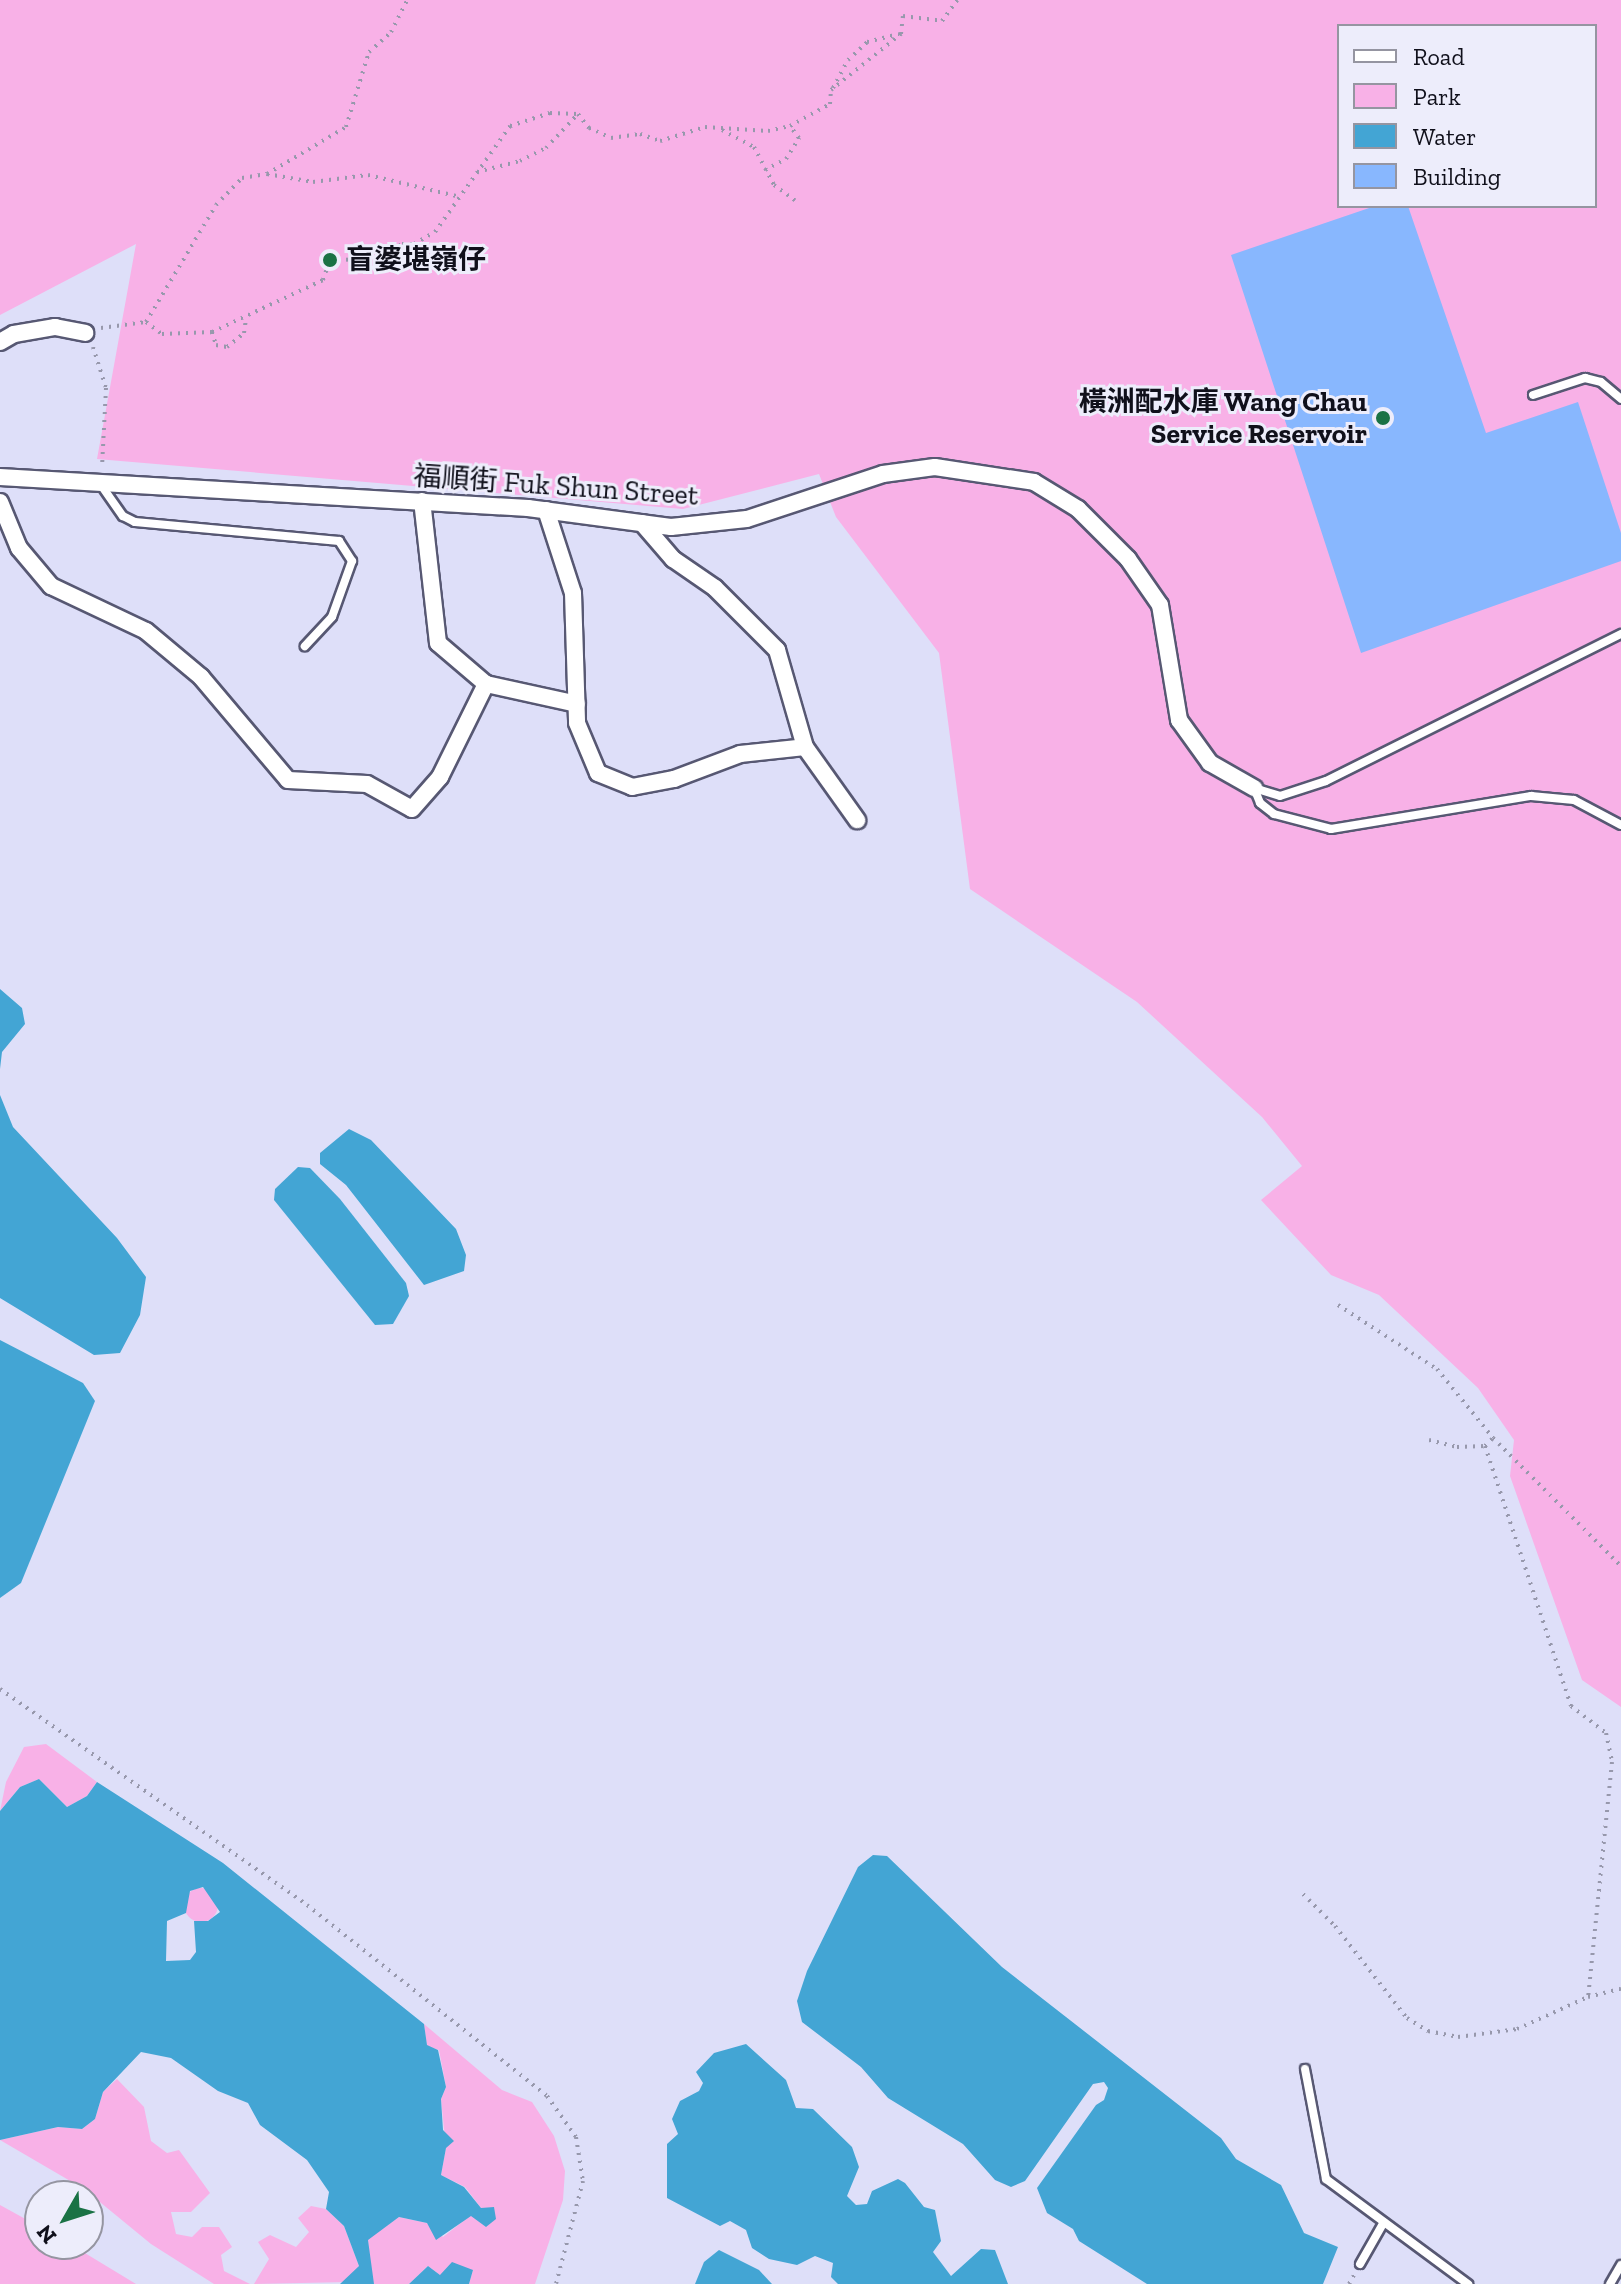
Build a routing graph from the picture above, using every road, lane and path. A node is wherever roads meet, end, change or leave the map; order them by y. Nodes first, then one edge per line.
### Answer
1 (407, 0) edge
2 (957, 0) edge
3 (901, 34) junction
4 (831, 90) junction
5 (578, 114) junction
6 (790, 126) junction
7 (721, 129) junction
8 (765, 170) junction
9 (475, 172) junction
10 (267, 174) junction
11 (460, 197) junction
12 (795, 200) dead end
13 (246, 318) junction
14 (146, 322) junction
15 (212, 332) junction
16 (85, 333) junction
17 (0, 342) edge
18 (1533, 395) dead end
19 (1621, 399) edge
20 (0, 477) edge
21 (101, 485) junction
22 (422, 501) junction
23 (0, 502) edge
24 (546, 510) junction
25 (642, 523) junction
26 (1621, 634) edge
27 (305, 646) dead end
28 (486, 684) junction
29 (577, 704) junction
30 (805, 747) junction
31 (1254, 788) junction
32 (857, 820) dead end
33 (1621, 825) edge
34 (1338, 1305) dead end
35 (1493, 1438) junction
36 (1429, 1440) dead end
37 (1485, 1446) junction
38 (1621, 1566) edge
39 (0, 1689) edge
40 (1303, 1894) dead end
41 (1621, 1989) edge
42 (1588, 1997) junction
43 (1305, 2069) dead end
44 (1384, 2222) junction
45 (1360, 2264) dead end
46 (1621, 2265) edge
47 (556, 2284) edge
48 (1468, 2284) edge
49 (1610, 2284) edge

1 - 10 path
2 - 3 path
3 - 4 path
3 - 4 path
4 - 6 path
5 - 7 path
5 - 9 path
5 - 9 path
6 - 7 path
6 - 8 path
7 - 8 path
8 - 12 path
9 - 11 path
10 - 11 path
10 - 14 path
11 - 13 path
13 - 15 path
13 - 15 path
14 - 15 path
14 - 16 path
16 - 17 street
16 - 21 path
18 - 19 lane
20 - 21 street, 福順街 Fuk Shun Street
21 - 22 street, 福順街 Fuk Shun Street
21 - 27 lane
22 - 24 street, 福順街 Fuk Shun Street
22 - 28 street
23 - 28 street
24 - 25 street, 福順街 Fuk Shun Street
24 - 29 street
25 - 30 street
25 - 31 street, 福順街 Fuk Shun Street
26 - 31 lane, 福順街 Fuk Shun Street
28 - 29 street
29 - 30 street
30 - 32 street
31 - 33 lane
34 - 35 path
35 - 37 path
35 - 38 path
36 - 37 path
37 - 42 path
39 - 47 path
40 - 42 path
41 - 42 path
43 - 44 lane
44 - 45 lane
44 - 48 lane
46 - 49 lane

